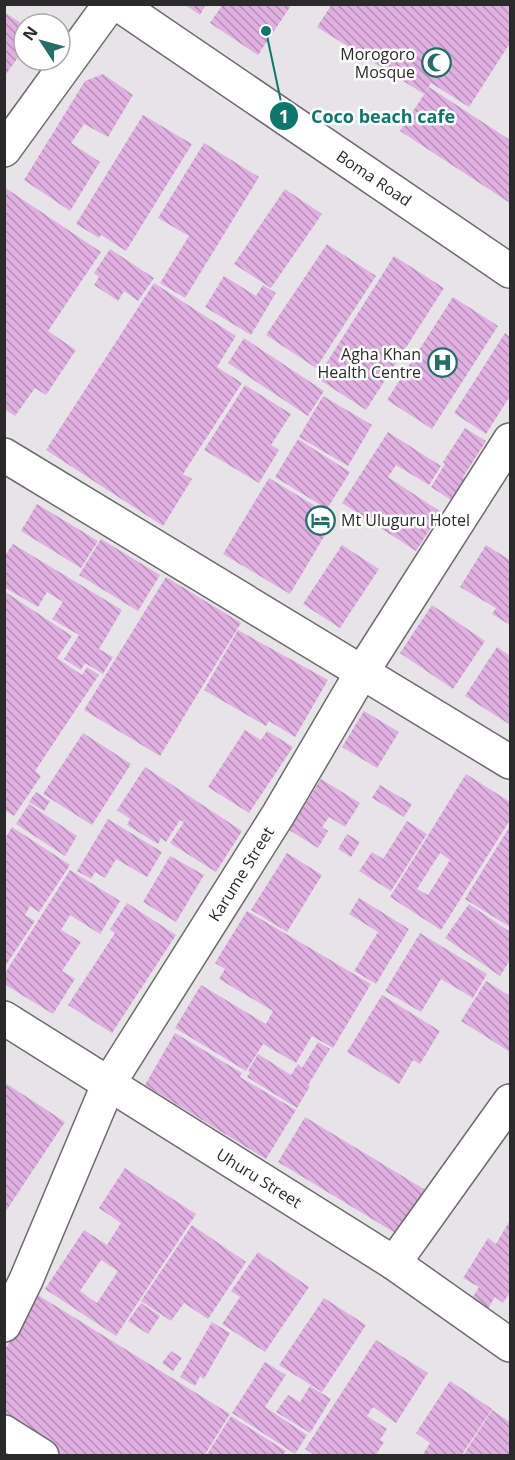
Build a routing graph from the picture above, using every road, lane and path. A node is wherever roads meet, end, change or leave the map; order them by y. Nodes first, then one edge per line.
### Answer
1 (110, 4) edge
2 (118, 4) edge
3 (4, 150) edge
4 (510, 271) edge
5 (510, 440) edge
6 (4, 455) edge
7 (362, 672) junction
8 (510, 762) edge
9 (4, 1018) edge
10 (109, 1083) junction
11 (510, 1101) edge
12 (394, 1263) junction
13 (4, 1325) edge
14 (510, 1345) edge
15 (4, 1431) edge
16 (42, 1455) edge

1 - 3 street
2 - 4 street, Boma Road
5 - 7 street, Karume Street
6 - 7 street
7 - 8 street
7 - 10 street, Karume Street
9 - 10 street, Uhuru Street
10 - 12 street, Uhuru Street
10 - 13 street, Karume Street
11 - 12 street
12 - 14 street, Uhuru Street
15 - 16 street

